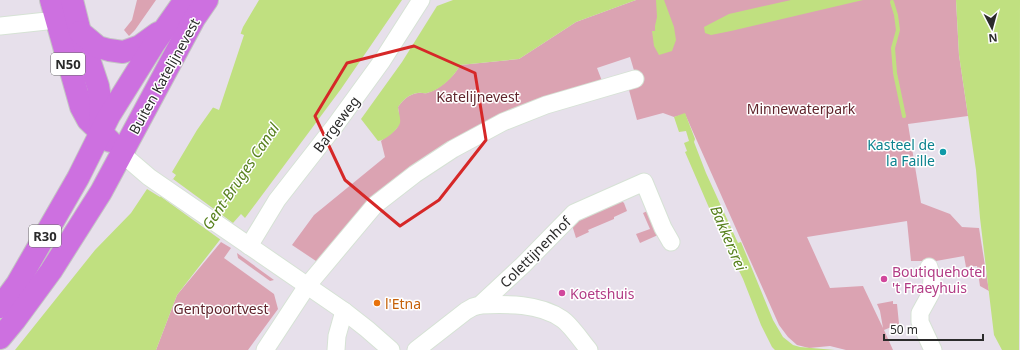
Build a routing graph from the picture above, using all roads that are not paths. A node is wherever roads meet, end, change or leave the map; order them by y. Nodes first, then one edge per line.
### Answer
1 (72, 0) edge
2 (185, 0) edge
3 (207, 0) edge
4 (421, 0) edge
5 (53, 10) edge
6 (0, 26) edge
7 (164, 29) junction
8 (80, 32) junction
9 (635, 79) dead end
10 (100, 132) junction
11 (121, 153) junction
12 (252, 242) junction
13 (671, 242) dead end
14 (929, 267) dead end
15 (307, 286) junction
16 (496, 290) junction
17 (506, 304) junction
18 (480, 305) junction
19 (0, 307) edge
20 (344, 311) junction
21 (0, 338) edge
22 (265, 350) edge
23 (336, 350) edge
24 (391, 350) edge
25 (416, 350) edge
26 (589, 350) edge
27 (933, 350) edge

1 - 8 main road, N50
2 - 7 main road, Buiten Katelijnevest / R30
3 - 11 main road, Buiten Katelijnevest / R30
4 - 12 street, Bargeweg
5 - 6 street
5 - 10 main road, N50
7 - 8 main road, R30
7 - 10 main road, Buiten Katelijnevest / R30
8 - 10 main road, N50
9 - 15 street
10 - 11 main road, N50
10 - 19 main road, R30
11 - 12 street, N50
11 - 21 main road, R30
12 - 15 street
13 - 16 street, Colettijnenhof
14 - 27 street
15 - 20 street
15 - 22 street
16 - 17 street
16 - 18 street
17 - 18 street
17 - 26 street
18 - 25 street
20 - 23 street
20 - 24 street

